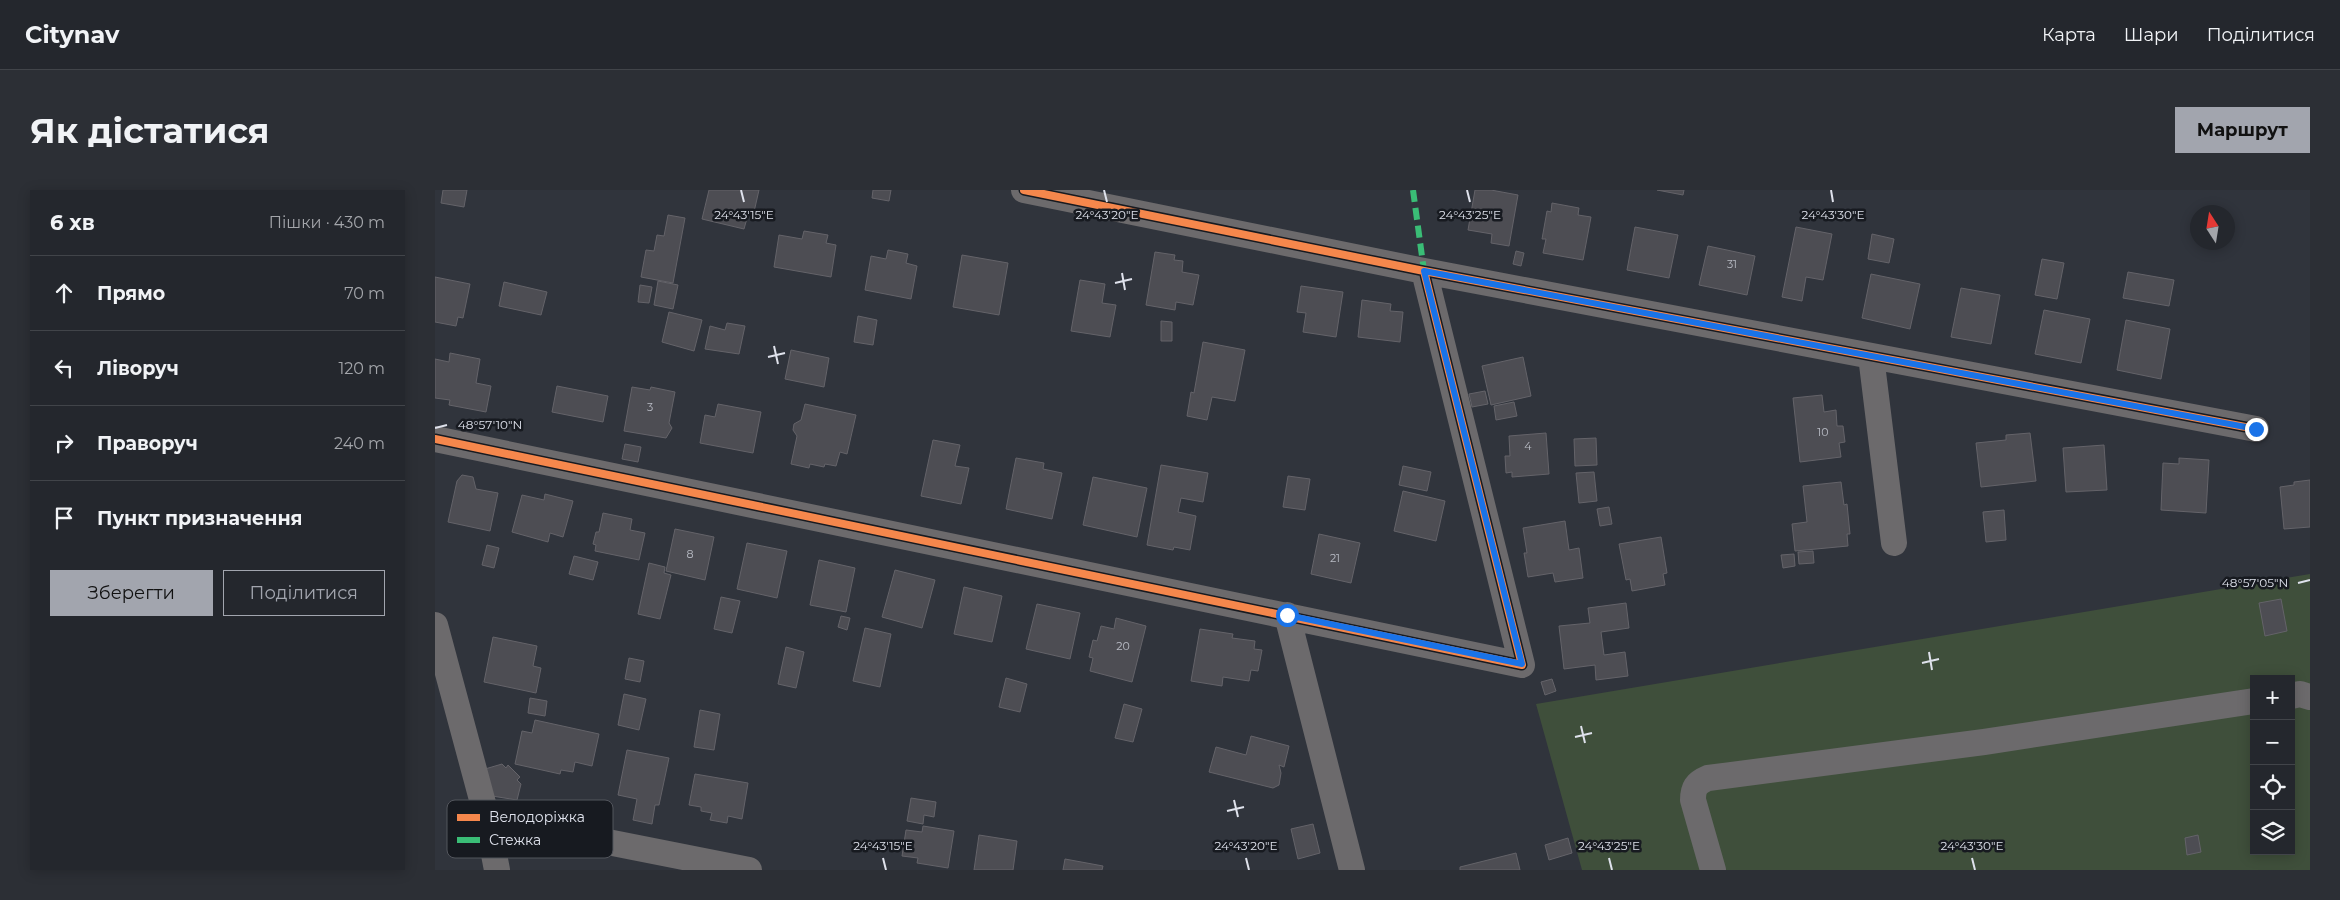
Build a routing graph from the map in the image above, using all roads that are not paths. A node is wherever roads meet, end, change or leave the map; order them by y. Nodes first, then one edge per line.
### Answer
1 (1024, 190) edge
2 (1424, 271) junction
3 (1871, 356) junction
4 (2256, 429) dead end
5 (435, 439) edge
6 (1894, 543) dead end
7 (1287, 615) junction
8 (435, 625) edge
9 (2295, 695) edge
10 (2310, 697) edge
11 (2250, 702) edge
12 (482, 800) edge
13 (613, 843) edge
14 (749, 870) edge
15 (1352, 870) edge
16 (1713, 870) edge

1 - 2 street
2 - 3 street
2 - 7 street
3 - 4 street
3 - 6 street
5 - 7 street
7 - 15 street
8 - 12 street
9 - 10 street
11 - 16 street
13 - 14 street

